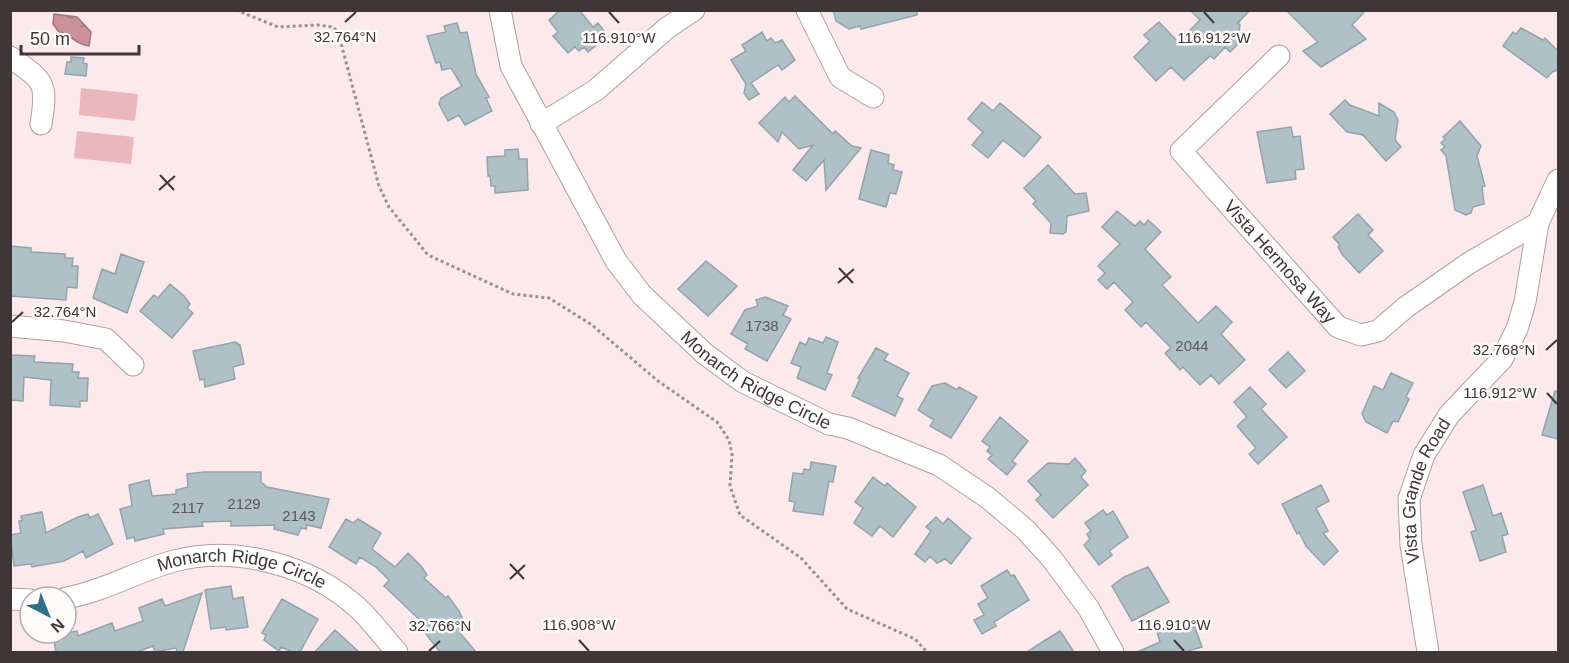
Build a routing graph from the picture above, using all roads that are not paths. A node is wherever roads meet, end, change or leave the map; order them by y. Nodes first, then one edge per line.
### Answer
1 (500, 10) edge
2 (694, 10) edge
3 (807, 10) edge
4 (1279, 56) dead end
5 (10, 57) edge
6 (873, 97) dead end
7 (41, 124) dead end
8 (541, 124) junction
9 (1558, 180) edge
10 (1538, 223) junction
11 (10, 326) edge
12 (133, 365) dead end
13 (78, 595) edge
14 (397, 652) edge
15 (1113, 652) edge
16 (1428, 652) edge

1 - 8 street, Monarch Ridge Circle
2 - 8 street
3 - 6 street
4 - 10 street, Vista Hermosa Way
5 - 7 street
8 - 15 street, Monarch Ridge Circle
9 - 10 street, Vista Grande Road
10 - 16 street, Vista Grande Road
11 - 12 street
13 - 14 street, Monarch Ridge Circle

